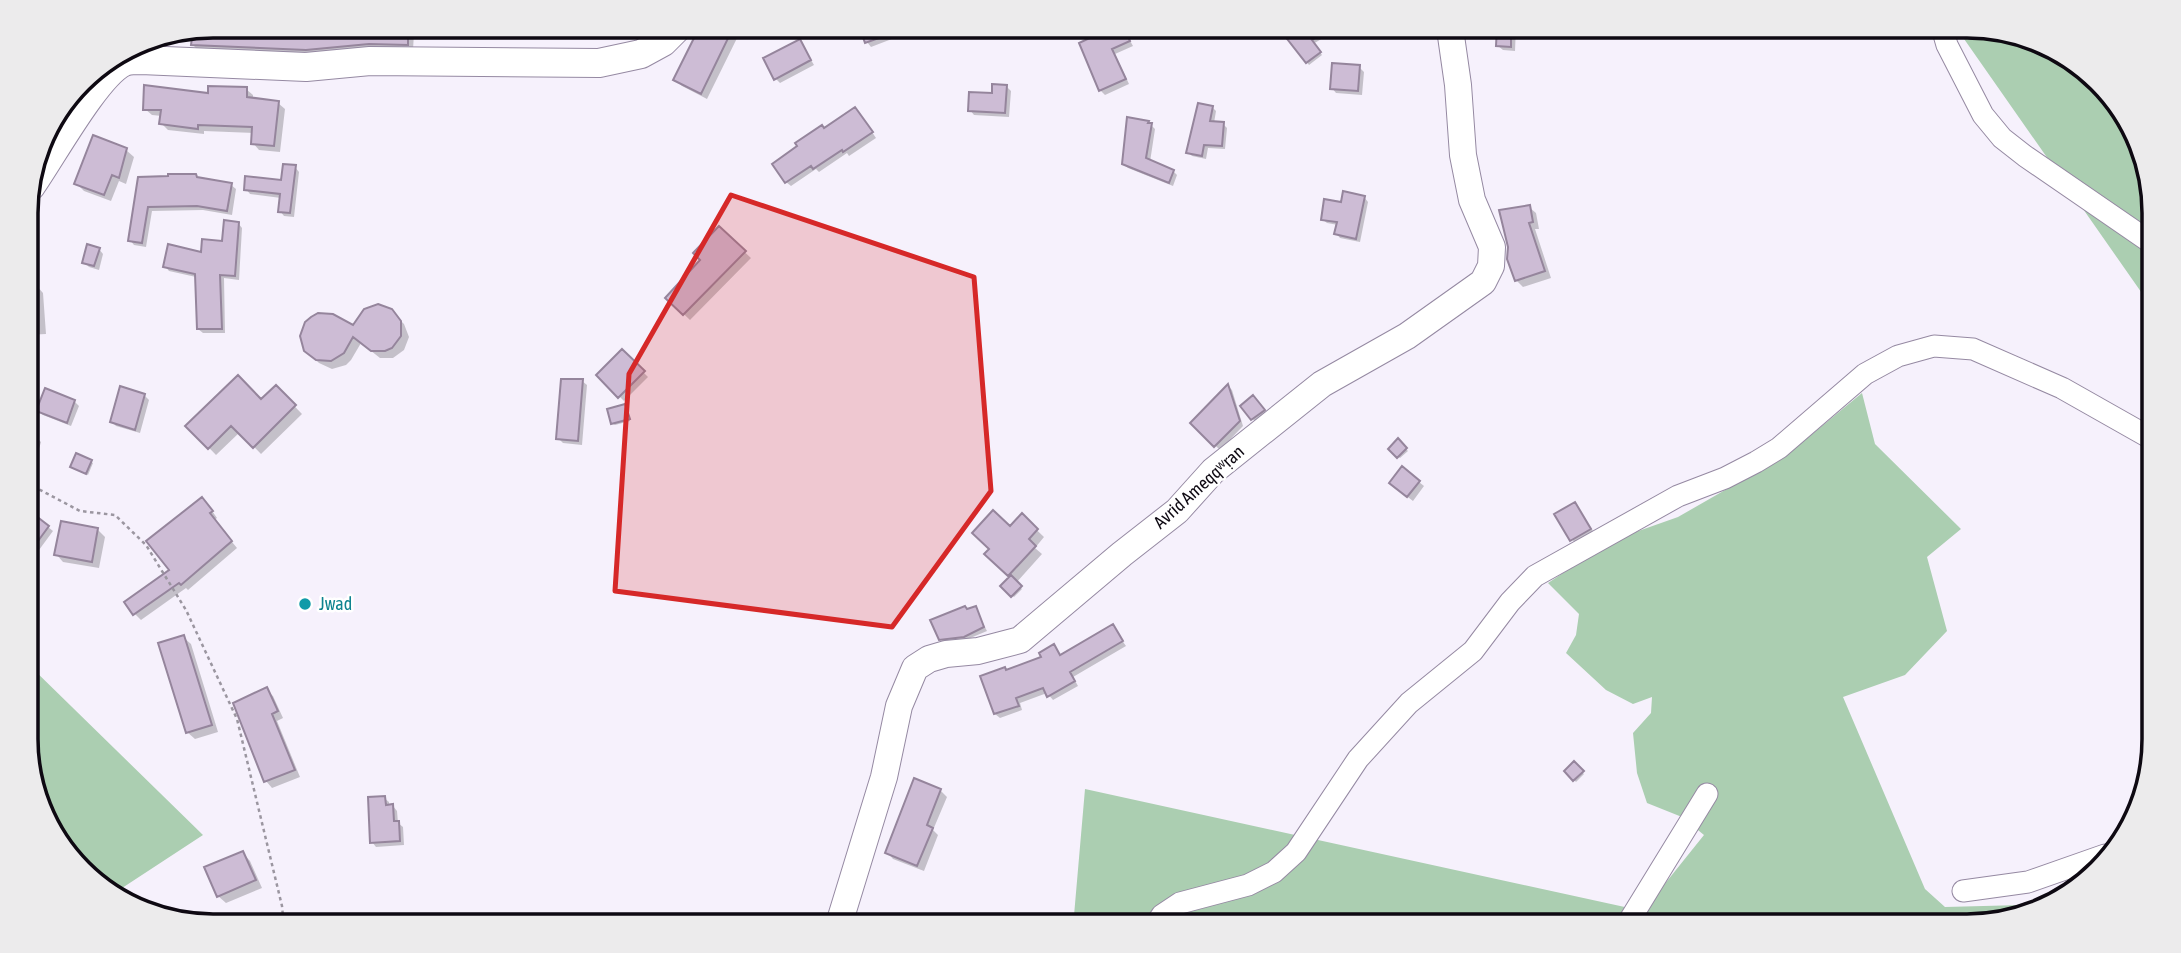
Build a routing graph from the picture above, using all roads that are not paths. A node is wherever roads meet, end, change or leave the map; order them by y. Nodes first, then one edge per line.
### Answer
1 (667, 38) edge
2 (1451, 38) edge
3 (1945, 38) edge
4 (126, 62) edge
5 (108, 74) edge
6 (46, 163) edge
7 (2142, 236) edge
8 (2142, 433) edge
9 (1707, 794) dead end
10 (2095, 859) edge
11 (1962, 891) dead end
12 (842, 914) edge
13 (1164, 914) edge
14 (1633, 914) edge

1 - 4 main road
2 - 12 street, Avrid Ameqqʷṛan
3 - 7 street
5 - 6 main road
8 - 13 street
9 - 14 street
10 - 11 street

